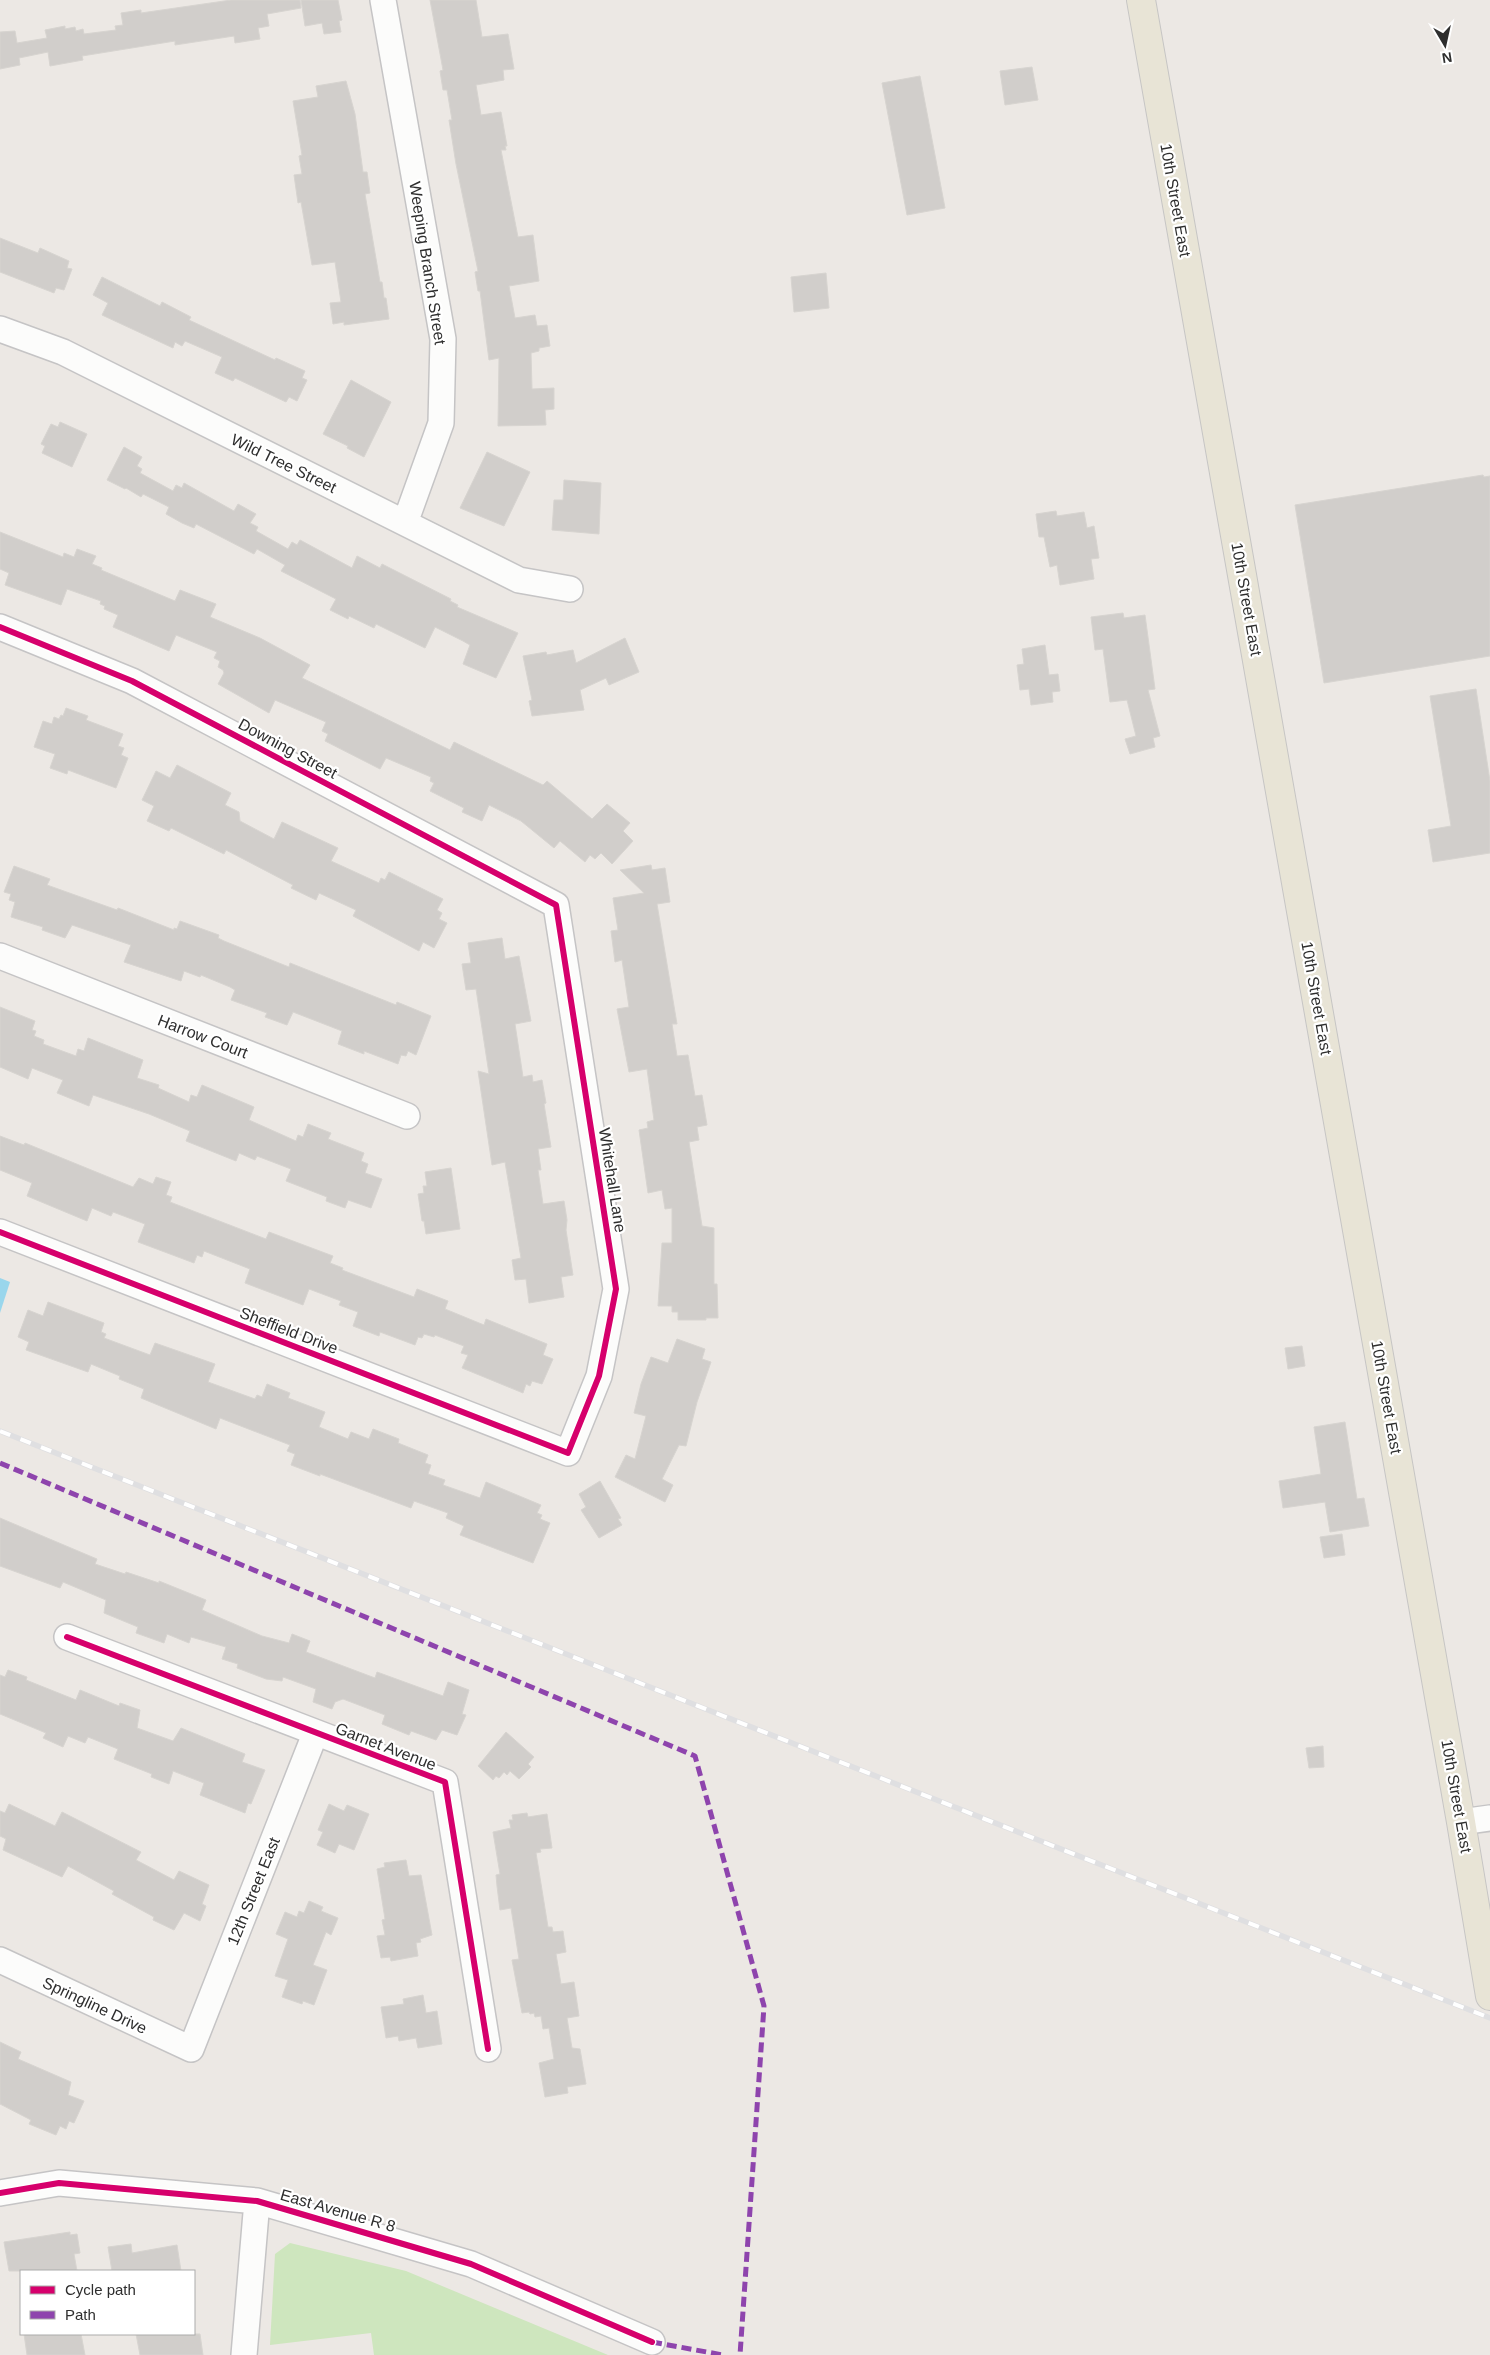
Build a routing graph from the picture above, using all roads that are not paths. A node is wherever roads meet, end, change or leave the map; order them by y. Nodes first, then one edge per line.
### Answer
1 (383, 0) edge
2 (1141, 0) edge
3 (0, 329) edge
4 (406, 523) junction
5 (570, 590) dead end
6 (0, 627) edge
7 (556, 905) joint
8 (0, 956) edge
9 (407, 1116) dead end
10 (0, 1232) edge
11 (568, 1453) joint
12 (67, 1636) dead end
13 (315, 1734) junction
14 (1490, 1818) edge
15 (1462, 1822) junction
16 (0, 1960) edge
17 (1490, 1996) edge
18 (191, 2049) joint
19 (488, 2049) dead end
20 (0, 2193) edge
21 (257, 2201) junction
22 (652, 2342) dead end
23 (244, 2355) edge

1 - 4 street, Weeping Branch Street
2 - 15 main road, 10th Street East
3 - 4 street, Wild Tree Street
4 - 5 street, Wild Tree Street
6 - 7 street, Downing Street
7 - 11 street, Whitehall Lane
8 - 9 street, Harrow Court
10 - 11 street, Sheffield Drive
12 - 13 street, Garnet Avenue
13 - 18 street, 12th Street East
13 - 19 street, Garnet Avenue
14 - 15 street
15 - 17 main road, 10th Street East
16 - 18 street, Springline Drive
20 - 21 street, East Avenue R 8
21 - 22 street, East Avenue R 8
21 - 23 street

